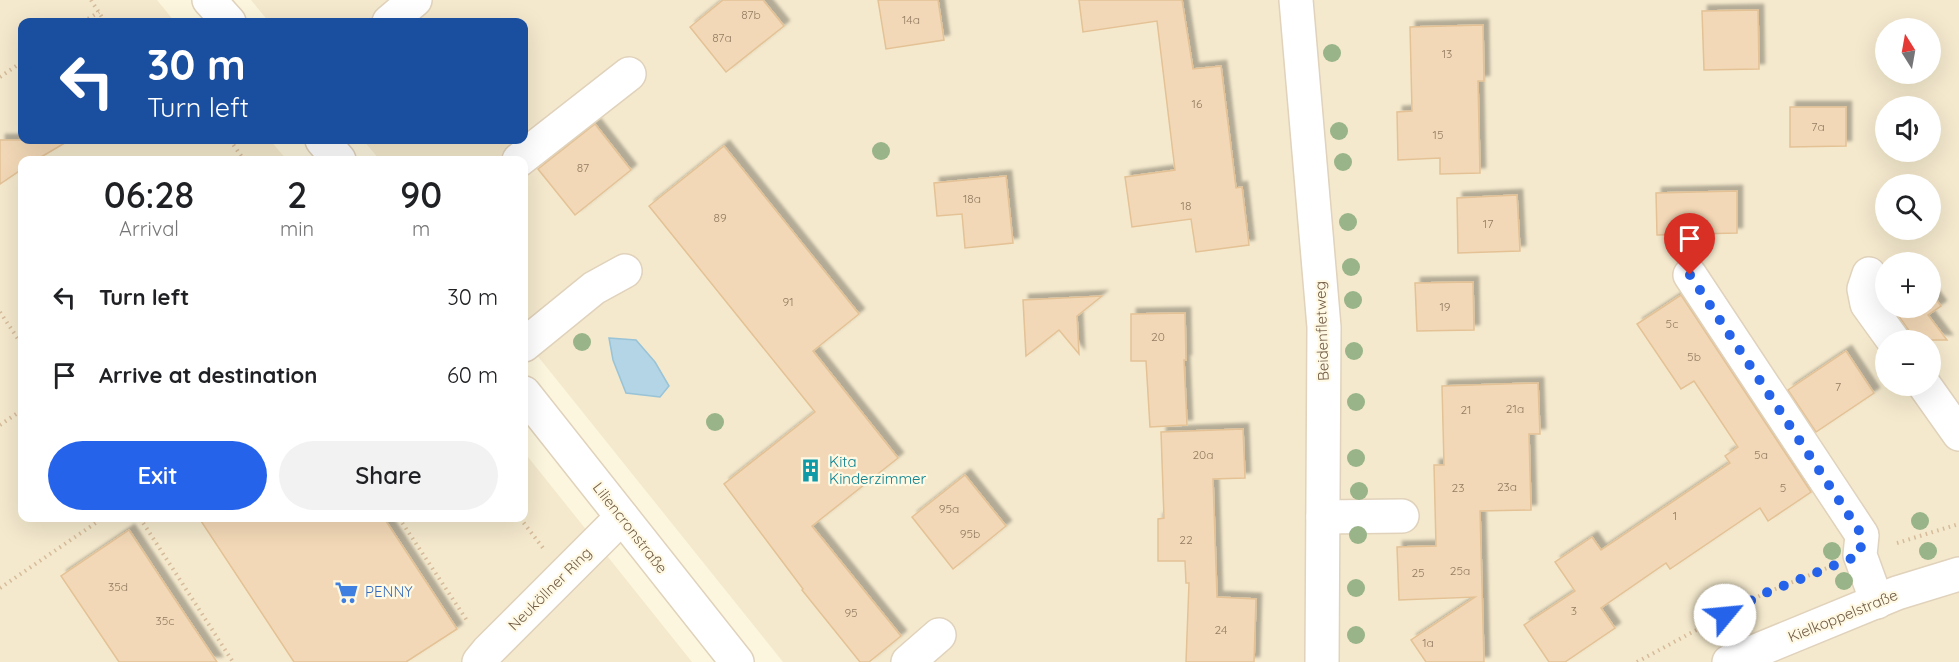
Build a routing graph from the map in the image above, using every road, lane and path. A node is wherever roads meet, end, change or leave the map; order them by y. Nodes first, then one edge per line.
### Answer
1 (91, 0) edge
2 (209, 0) edge
3 (415, 0) edge
4 (1296, 0) edge
5 (99, 12) junction
6 (89, 18) edge
7 (103, 18) edge
8 (225, 18) edge
9 (394, 18) edge
10 (18, 65) edge
11 (629, 74) dead end
12 (0, 77) edge
13 (325, 144) edge
14 (336, 156) edge
15 (524, 156) edge
16 (625, 270) dead end
17 (1869, 274) dead end
18 (1690, 275) dead end
19 (0, 312) edge
20 (1886, 330) edge
21 (18, 339) edge
22 (528, 342) edge
23 (1932, 396) edge
24 (528, 398) edge
25 (18, 413) edge
26 (0, 425) edge
27 (1959, 434) edge
28 (1402, 516) dead end
29 (622, 517) junction
30 (1323, 517) junction
31 (97, 522) edge
32 (143, 522) edge
33 (402, 522) edge
34 (523, 522) edge
35 (1959, 524) edge
36 (1860, 555) junction
37 (549, 556) dead end
38 (1959, 574) edge
39 (0, 588) edge
40 (1877, 602) junction
41 (474, 630) dead end
42 (939, 635) dead end
43 (233, 662) edge
44 (479, 662) edge
45 (737, 662) edge
46 (908, 662) edge
47 (1322, 662) edge
48 (1637, 662) edge
49 (1729, 662) edge

1 - 5 path
2 - 8 street
3 - 9 street
4 - 30 street, Beidenfletweg
5 - 6 path
5 - 7 path
10 - 12 path
11 - 15 street
13 - 14 street
16 - 22 street
17 - 20 street
18 - 36 street
19 - 21 path
23 - 27 street
24 - 29 street, Liliencronstraße
25 - 26 path
28 - 30 street
29 - 44 street, Neuköllner Ring
29 - 45 street, Liliencronstraße
30 - 47 street, Beidenfletweg
31 - 39 path
32 - 43 path
33 - 41 path
34 - 37 path
35 - 36 path
36 - 40 street
36 - 48 path
38 - 40 street, Kielkoppelstraße
40 - 49 street, Kielkoppelstraße
42 - 46 street

